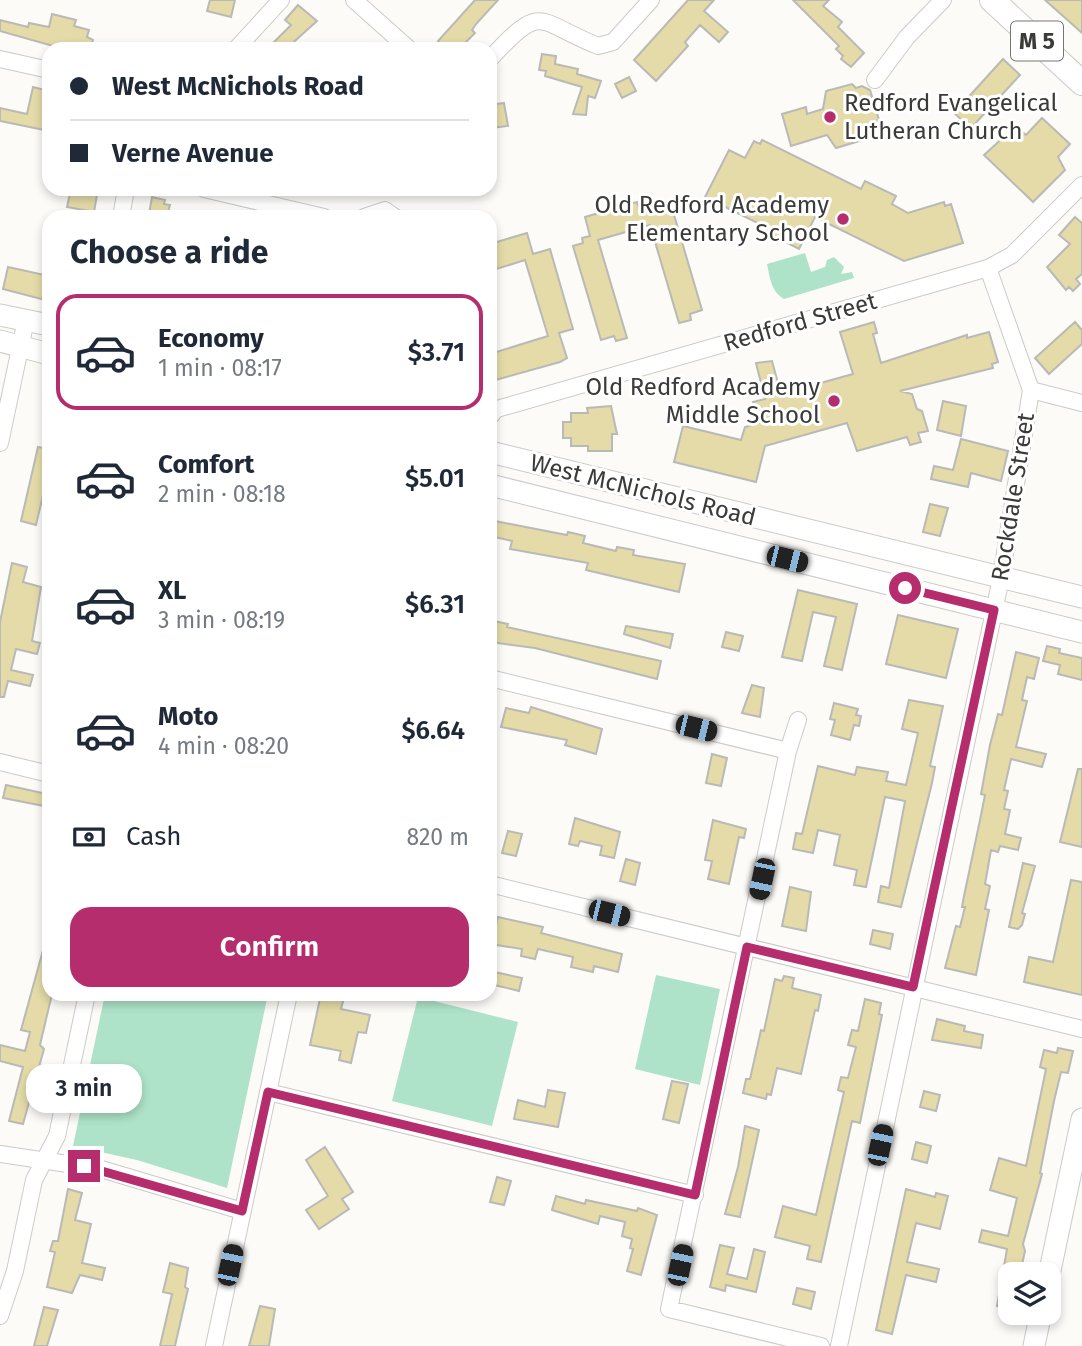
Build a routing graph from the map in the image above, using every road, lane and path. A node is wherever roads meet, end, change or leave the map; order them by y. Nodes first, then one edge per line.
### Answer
1 (281, 0) edge
2 (354, 0) edge
3 (651, 0) edge
4 (943, 0) edge
5 (992, 0) edge
6 (242, 42) edge
7 (401, 42) edge
8 (497, 52) edge
9 (0, 59) edge
10 (42, 68) edge
11 (876, 80) dead end
12 (1082, 83) edge
13 (1082, 185) edge
14 (234, 196) edge
15 (294, 210) edge
16 (988, 268) junction
17 (0, 315) edge
18 (26, 320) junction
19 (42, 323) edge
20 (10, 344) edge
21 (42, 352) edge
22 (1031, 390) junction
23 (1082, 403) edge
24 (497, 409) edge
25 (0, 443) edge
26 (497, 453) edge
27 (559, 469) junction
28 (497, 487) edge
29 (551, 501) junction
30 (962, 568) junction
31 (1001, 578) junction
32 (1082, 597) edge
33 (953, 600) junction
34 (994, 610) junction
35 (1082, 632) edge
36 (497, 680) edge
37 (798, 720) dead end
38 (788, 751) junction
39 (0, 762) edge
40 (42, 772) edge
41 (497, 886) edge
42 (747, 947) junction
43 (913, 987) junction
44 (86, 1001) edge
45 (288, 1001) edge
46 (1082, 1029) edge
47 (268, 1092) junction
48 (1082, 1119) edge
49 (0, 1154) edge
50 (46, 1160) junction
51 (695, 1195) junction
52 (242, 1211) junction
53 (1052, 1262) edge
54 (0, 1316) edge
55 (1038, 1325) edge
56 (214, 1346) edge
57 (821, 1346) edge
58 (839, 1346) edge
59 (1034, 1346) edge

1 - 6 street
2 - 7 street
3 - 8 street
4 - 11 street
5 - 12 main road, M 5
9 - 10 street
13 - 16 street, Redford Street
14 - 15 street
16 - 22 street, Rockdale Street
16 - 24 street, Redford Street
17 - 18 main road
18 - 19 main road
18 - 20 street
20 - 21 main road
20 - 25 street
22 - 23 street
22 - 31 street, Rockdale Street
26 - 27 main road, West McNichols Road
27 - 29 main road
27 - 30 main road, West McNichols Road
28 - 29 main road, West McNichols Road
29 - 33 main road, West McNichols Road
30 - 31 main road, West McNichols Road
30 - 33 main road
31 - 32 main road, West McNichols Road
31 - 34 street, Rockdale Street
33 - 34 main road, West McNichols Road
34 - 35 main road, West McNichols Road
34 - 43 street, Rockdale Street
36 - 38 street
37 - 38 street
38 - 42 street
39 - 40 street
41 - 42 street
42 - 43 street
42 - 51 street
43 - 46 street
43 - 58 street, Rockdale Street
44 - 50 street
45 - 47 street
47 - 51 street
47 - 52 street
48 - 53 main road
49 - 50 street
50 - 52 street
50 - 54 street
51 - 57 street
52 - 56 street
55 - 59 main road

